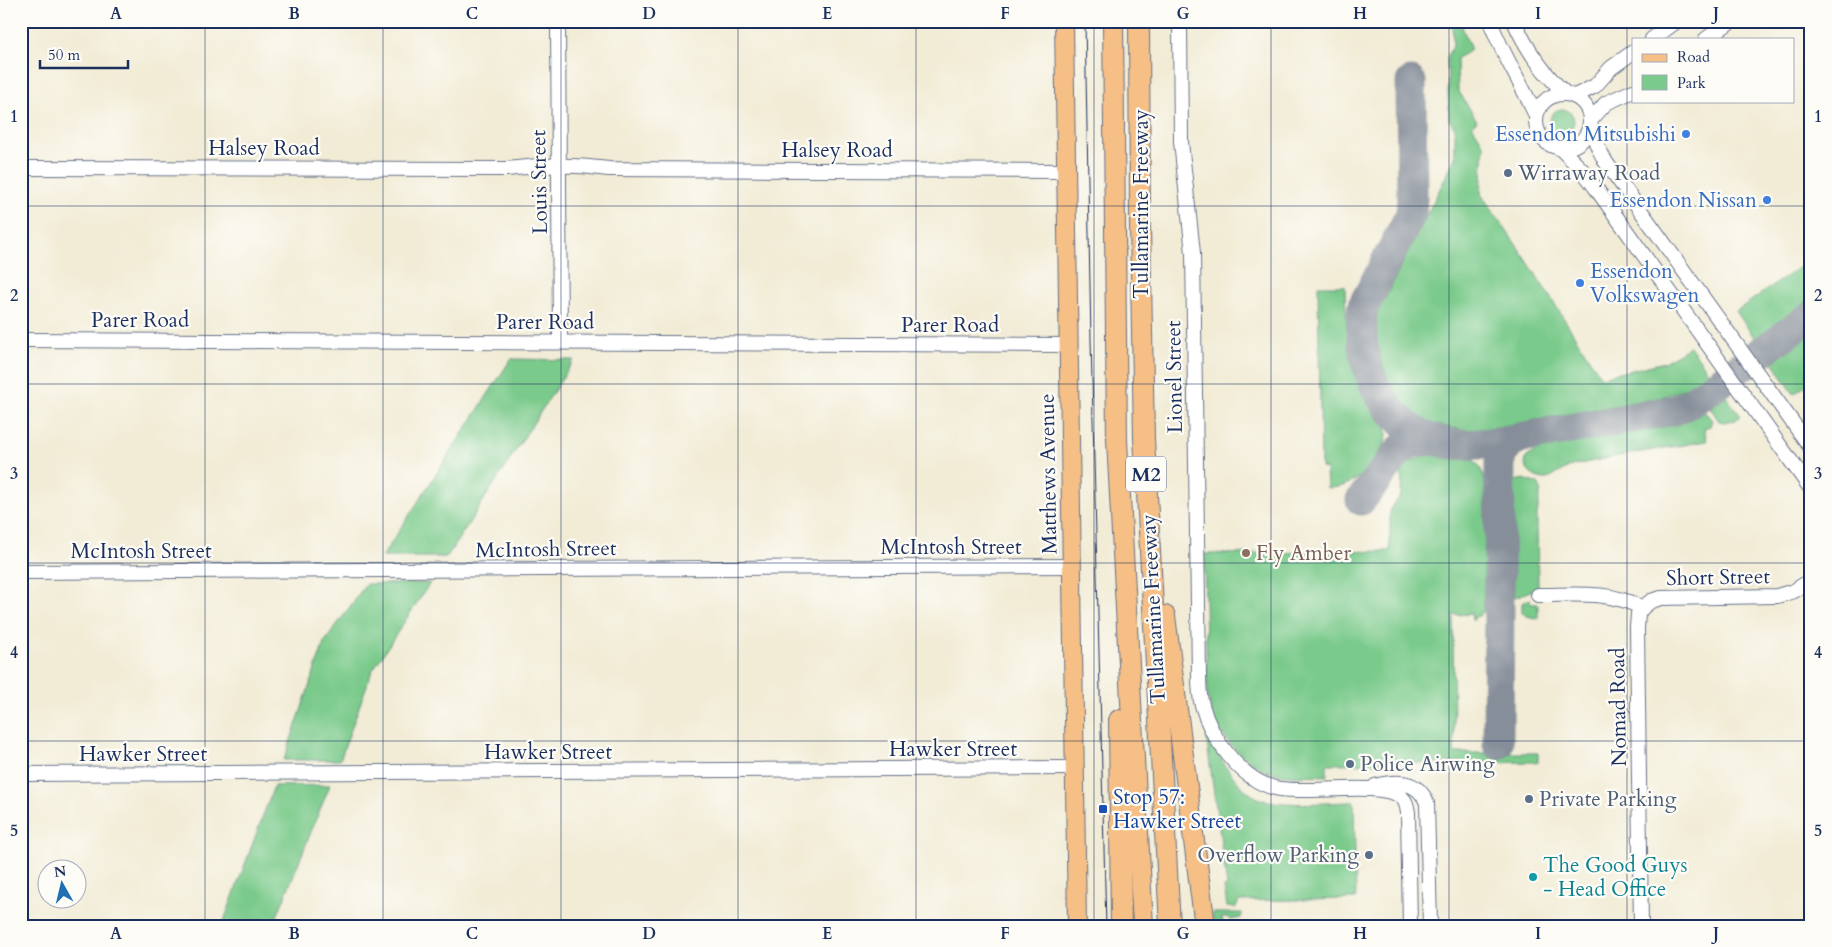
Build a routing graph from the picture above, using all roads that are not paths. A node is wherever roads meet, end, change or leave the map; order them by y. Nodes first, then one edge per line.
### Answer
1 (558, 21) edge
2 (1064, 21) edge
3 (1113, 21) edge
4 (1140, 21) edge
5 (1180, 21) edge
6 (1490, 21) edge
7 (1514, 21) edge
8 (1677, 21) edge
9 (1725, 24) edge
10 (1653, 38) edge
11 (1707, 38) edge
12 (1632, 53) edge
13 (1632, 90) edge
14 (1570, 95) junction
15 (1536, 116) junction
16 (1590, 123) junction
17 (1560, 148) junction
18 (21, 168) edge
19 (559, 169) junction
20 (1066, 171) junction
21 (1705, 301) junction
22 (1686, 314) junction
23 (21, 340) edge
24 (560, 342) junction
25 (1069, 345) junction
26 (1144, 438) junction
27 (1117, 440) junction
28 (1811, 448) edge
29 (1811, 488) edge
30 (1072, 566) junction
31 (21, 572) edge
32 (1811, 580) edge
33 (1538, 595) dead end
34 (1642, 608) junction
35 (1074, 768) junction
36 (21, 774) edge
37 (1368, 789) junction
38 (1410, 924) edge
39 (1077, 926) edge
40 (1121, 926) edge
41 (1143, 926) edge
42 (1170, 926) edge
43 (1205, 926) edge
44 (1425, 926) edge
45 (1430, 926) edge
46 (1641, 926) edge

1 - 19 street, Louis Street
2 - 20 main road, Matthews Avenue
3 - 27 highway, Tullamarine Freeway / M2
4 - 26 highway, Tullamarine Freeway / M2
5 - 37 street, Lionel Street
6 - 15 street
7 - 14 street
8 - 10 street
9 - 11 street
12 - 14 street
13 - 16 street
14 - 15 street
14 - 16 street
15 - 17 street
16 - 17 street
16 - 21 street
17 - 22 street
18 - 19 street, Halsey Road
19 - 20 street, Halsey Road
19 - 24 street, Louis Street
20 - 25 main road, Matthews Avenue
21 - 22 street
21 - 28 street
22 - 29 street
23 - 24 street, Parer Road
24 - 25 street, Parer Road
25 - 30 main road, Matthews Avenue
26 - 42 highway, Tullamarine Freeway / M2
26 - 43 highway
27 - 40 highway
27 - 41 highway, Tullamarine Freeway / M2
30 - 31 street, McIntosh Street
30 - 35 main road, Matthews Avenue
32 - 34 street, Short Street
33 - 34 street, Short Street
34 - 46 street, Nomad Road
35 - 36 street, Hawker Street
35 - 39 main road, Matthews Avenue
37 - 38 street
37 - 45 street
38 - 44 street

